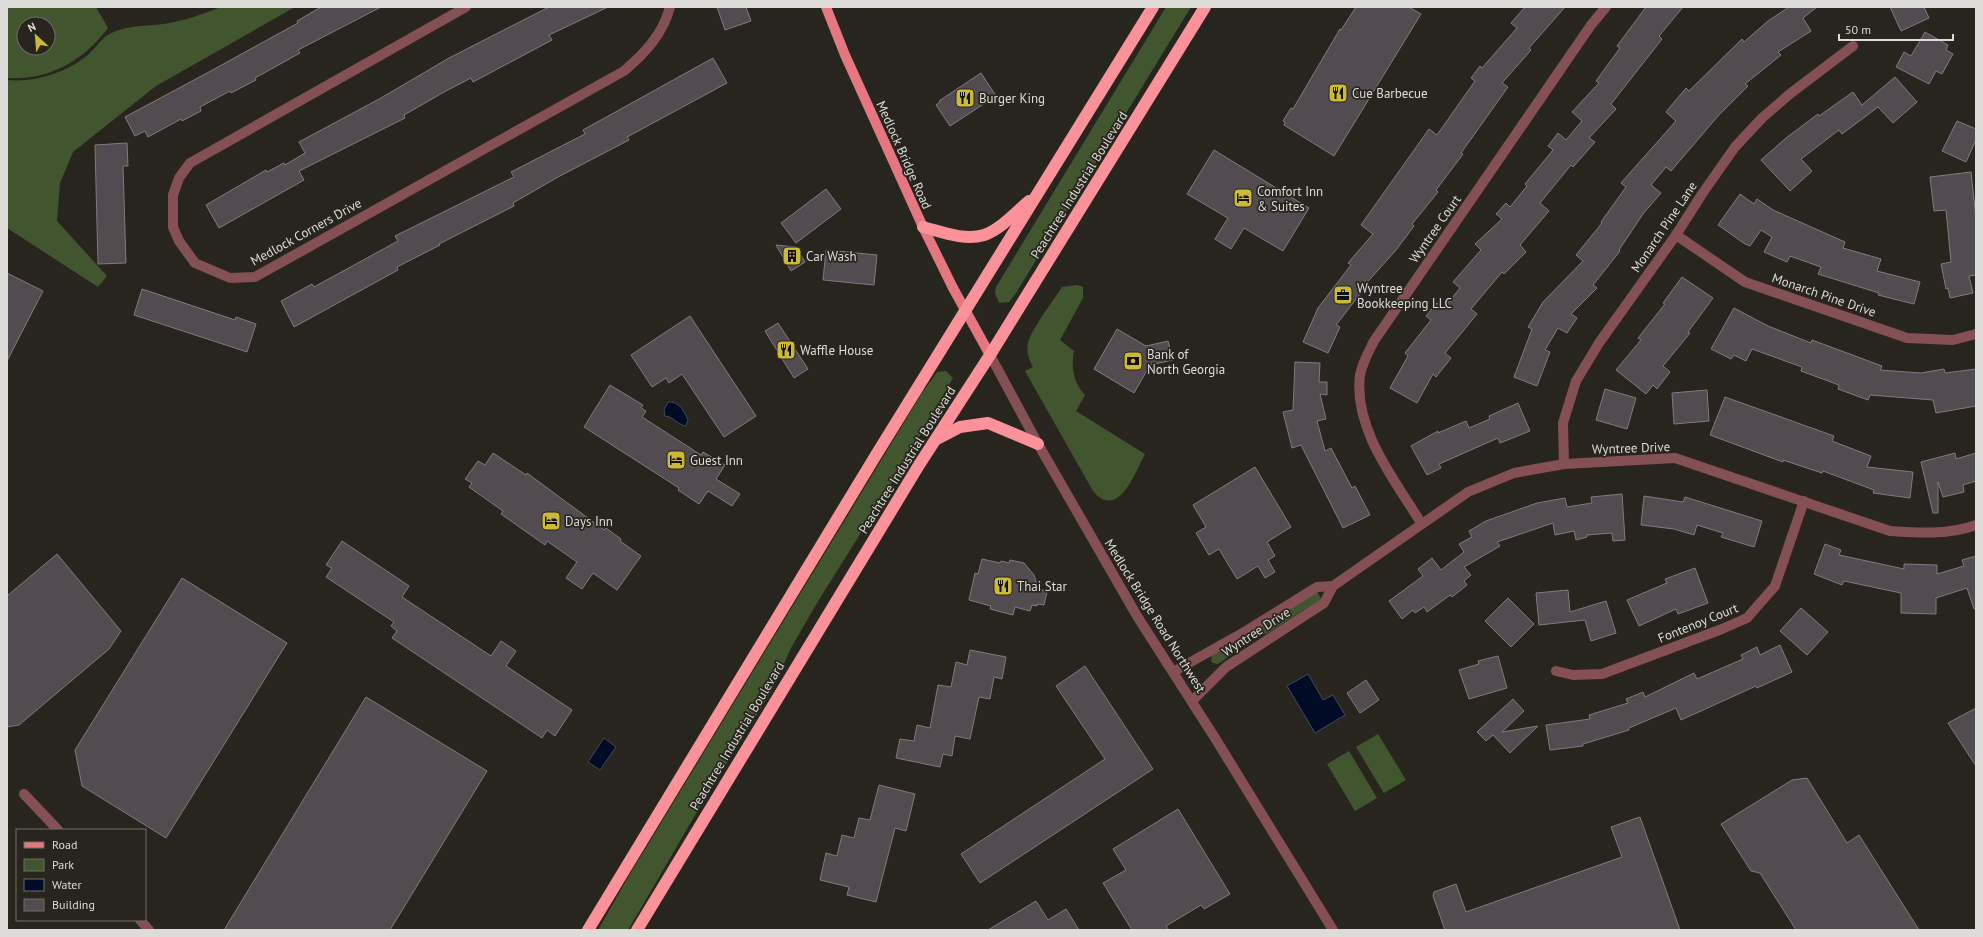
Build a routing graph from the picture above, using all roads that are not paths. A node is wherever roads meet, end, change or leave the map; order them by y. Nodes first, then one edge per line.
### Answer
1 (466, 7) edge
2 (670, 7) edge
3 (826, 7) edge
4 (1153, 7) edge
5 (1205, 7) edge
6 (1606, 7) edge
7 (1853, 46) dead end
8 (1039, 192) junction
9 (923, 227) junction
10 (1676, 235) junction
11 (966, 310) junction
12 (1976, 334) edge
13 (990, 354) junction
14 (936, 439) junction
15 (1038, 444) junction
16 (1564, 464) junction
17 (1804, 501) junction
18 (1421, 524) junction
19 (1976, 525) edge
20 (1333, 586) junction
21 (1556, 671) dead end
22 (1174, 672) junction
23 (1192, 701) junction
24 (24, 794) dead end
25 (57, 829) edge
26 (141, 921) edge
27 (149, 930) edge
28 (588, 930) edge
29 (637, 930) edge
30 (1333, 930) edge

1 - 2 street, Medlock Corners Drive
3 - 9 main road, Medlock Bridge Road
4 - 8 highway, Peachtree Industrial Boulevard
5 - 13 highway, Peachtree Industrial Boulevard
6 - 18 street, Wyntree Court
7 - 10 street, Monarch Pine Lane
8 - 9 highway
8 - 11 highway, Peachtree Industrial Boulevard
9 - 11 main road, Medlock Bridge Road
10 - 12 street, Monarch Pine Drive
10 - 16 street, Monarch Pine Lane
11 - 13 main road, Medlock Bridge Road Northwest
11 - 28 highway, Peachtree Industrial Boulevard
13 - 14 highway, Peachtree Industrial Boulevard
13 - 15 street, Medlock Bridge Road Northwest
14 - 15 highway
14 - 29 highway, Peachtree Industrial Boulevard
15 - 22 street, Medlock Bridge Road Northwest
16 - 17 street, Wyntree Drive
16 - 18 street, Wyntree Drive
17 - 19 street, Wyntree Drive
17 - 21 street, Fontenoy Court
18 - 20 street, Wyntree Drive
20 - 22 street, Wyntree Drive
20 - 23 street, Wyntree Drive
22 - 23 street, Medlock Bridge Road Northwest
23 - 30 street, Medlock Bridge Road Northwest
24 - 25 street
26 - 27 street

